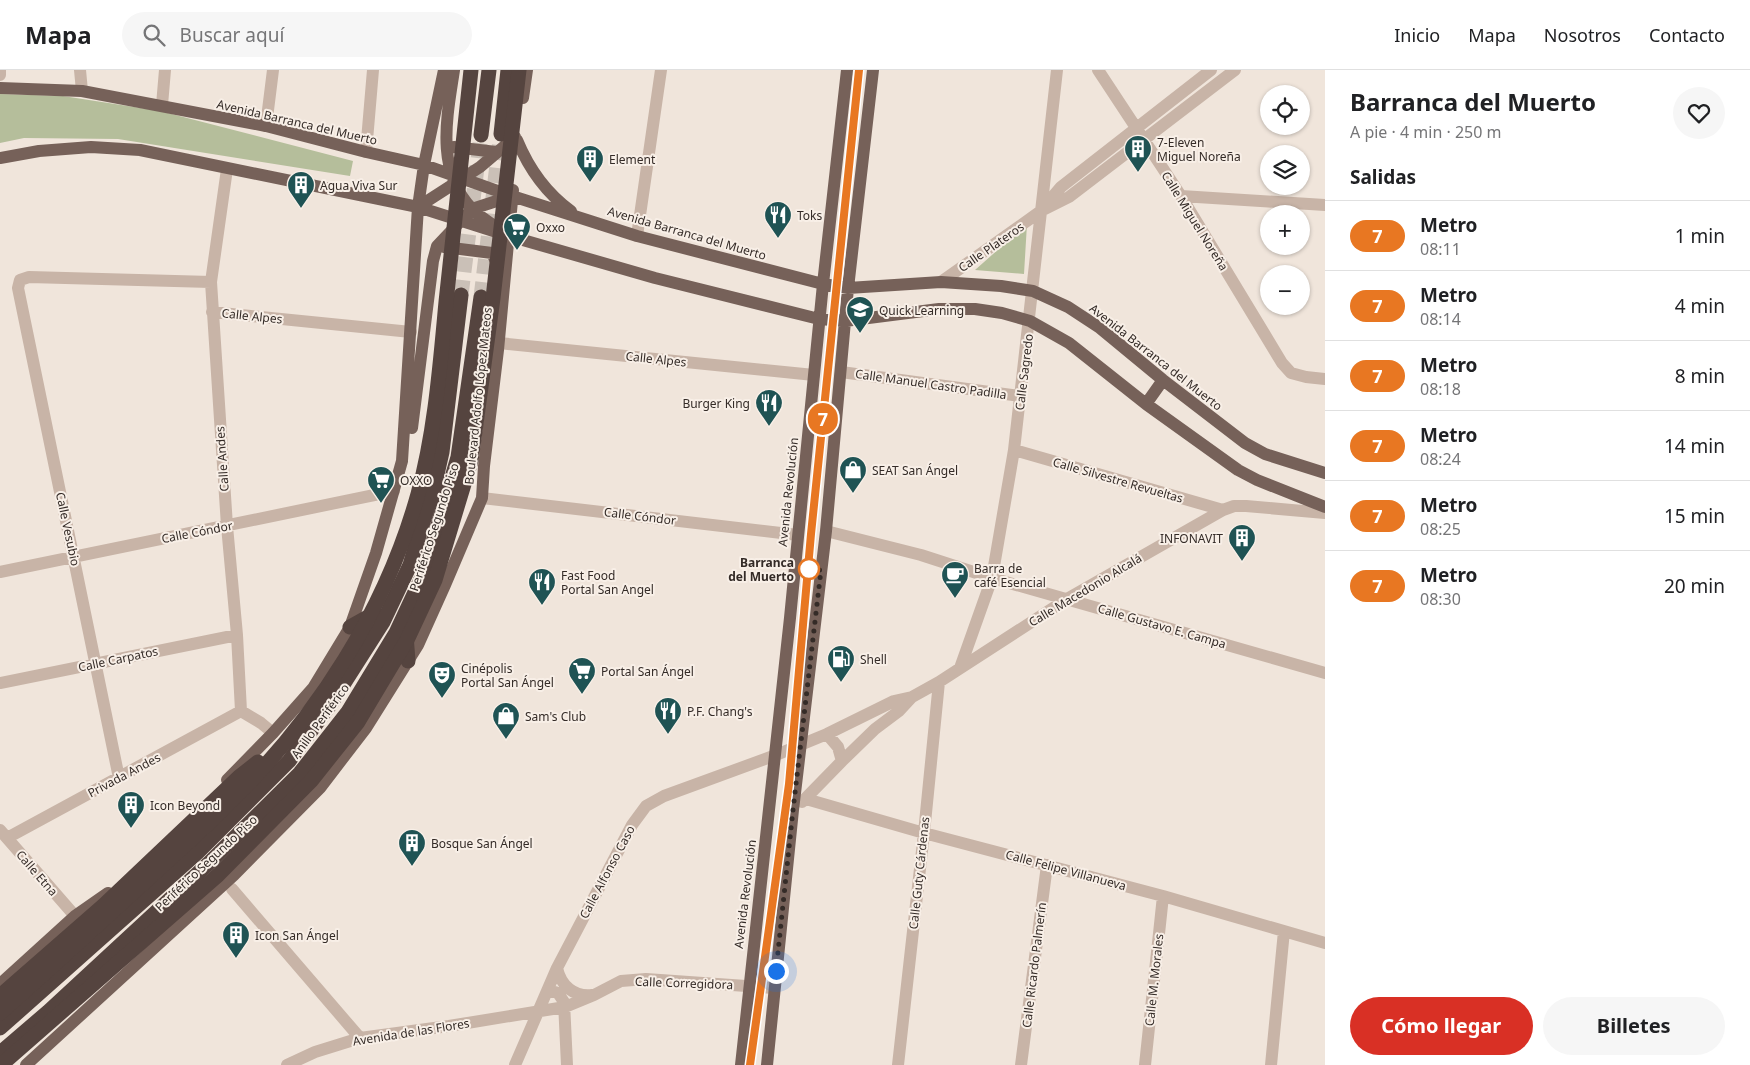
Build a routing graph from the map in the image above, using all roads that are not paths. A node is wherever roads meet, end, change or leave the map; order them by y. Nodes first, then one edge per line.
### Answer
1 (0, 70) edge
2 (80, 70) edge
3 (165, 70) edge
4 (273, 70) edge
5 (373, 70) edge
6 (444, 70) edge
7 (454, 70) edge
8 (471, 70) edge
9 (489, 70) edge
10 (508, 70) edge
11 (519, 70) edge
12 (527, 70) edge
13 (661, 70) edge
14 (847, 70) edge
15 (873, 70) edge
16 (1057, 70) edge
17 (1098, 70) edge
18 (1210, 70) edge
19 (1235, 70) edge
20 (0, 75) edge
21 (0, 88) edge
22 (82, 91) junction
23 (162, 105) junction
24 (266, 126) junction
25 (1136, 129) junction
26 (481, 134) tunnel mouth
27 (500, 134) tunnel mouth
28 (518, 137) junction
29 (1144, 140) junction
30 (446, 146) junction
31 (366, 152) junction
32 (496, 152) junction
33 (0, 158) edge
34 (424, 164) junction
35 (228, 169) junction
36 (456, 178) junction
37 (512, 196) junction
38 (1181, 196) junction
39 (1325, 205) edge
40 (418, 207) junction
41 (472, 209) junction
42 (1041, 211) junction
43 (579, 216) junction
44 (460, 221) junction
45 (509, 236) junction
46 (637, 236) junction
47 (437, 246) junction
48 (504, 277) junction
49 (211, 282) junction
50 (940, 282) junction
51 (823, 284) junction
52 (848, 288) junction
53 (1033, 291) junction
54 (461, 295) tunnel mouth
55 (481, 297) tunnel mouth
56 (212, 312) junction
57 (819, 319) junction
58 (845, 321) junction
59 (1030, 321) junction
60 (411, 332) junction
61 (499, 343) junction
62 (841, 372) junction
63 (814, 375) junction
64 (1325, 378) edge
65 (1163, 380) junction
66 (1020, 396) junction
67 (1146, 404) junction
68 (1014, 450) junction
69 (402, 461) junction
70 (1325, 473) edge
71 (394, 491) junction
72 (482, 498) junction
73 (1325, 508) edge
74 (1223, 510) junction
75 (1325, 513) edge
76 (227, 526) junction
77 (826, 531) junction
78 (798, 534) junction
79 (74, 556) junction
80 (0, 572) edge
81 (992, 578) junction
82 (1067, 599) junction
83 (391, 604) junction
84 (404, 615) junction
85 (350, 627) junction
86 (237, 635) junction
87 (408, 661) junction
88 (96, 664) junction
89 (960, 668) junction
90 (1325, 673) edge
91 (939, 682) junction
92 (0, 683) edge
93 (912, 697) junction
94 (241, 711) junction
95 (272, 733) junction
96 (827, 734) junction
97 (800, 744) junction
98 (277, 752) junction
99 (776, 754) junction
100 (842, 761) junction
101 (119, 778) junction
102 (806, 799) junction
103 (793, 810) junction
104 (924, 833) junction
105 (4, 834) edge
106 (1047, 865) junction
107 (232, 889) dead end
108 (1163, 896) junction
109 (102, 898) junction
110 (75, 916) junction
111 (1284, 931) junction
112 (1325, 943) edge
113 (93, 945) junction
114 (557, 968) junction
115 (0, 984) edge
116 (748, 986) junction
117 (774, 988) junction
118 (548, 990) junction
119 (594, 995) junction
120 (0, 996) edge
121 (566, 1007) junction
122 (48, 1012) junction
123 (538, 1012) junction
124 (0, 1014) edge
125 (0, 1028) edge
126 (360, 1038) junction
127 (0, 1053) edge
128 (2, 1065) edge
129 (26, 1065) edge
130 (287, 1065) edge
131 (515, 1065) edge
132 (567, 1065) edge
133 (740, 1065) edge
134 (767, 1065) edge
135 (898, 1065) edge
136 (1021, 1065) edge
137 (1145, 1065) edge
138 (1271, 1065) edge

1 - 20 street
2 - 22 street
3 - 23 street
4 - 24 street
5 - 31 street
6 - 34 main road
7 - 30 main road
8 - 98 highway, Periférico Segundo Piso, bridge
9 - 26 highway
10 - 27 highway
11 - 128 highway, Periférico Segundo Piso, bridge
12 - 28 main road, Boulevard Adolfo López Mateos
13 - 46 street
14 - 51 main road, Avenida Revolución
15 - 52 main road
16 - 42 street, Calle Sagredo
17 - 25 street, Calle Miguel Noreña
18 - 25 street, Calle Plateros
19 - 29 street, Calle Plateros
21 - 22 main road, Avenida Barranca del Muerto
22 - 23 main road, Avenida Barranca del Muerto
23 - 24 main road, Avenida Barranca del Muerto
24 - 31 main road, Avenida Barranca del Muerto
25 - 29 street, Calle Miguel Noreña
25 - 42 street, Calle Plateros
28 - 32 main road
28 - 37 main road, Boulevard Adolfo López Mateos
28 - 43 main road
29 - 38 street, Calle Miguel Noreña
29 - 42 street, Calle Plateros
30 - 32 main road
30 - 36 main road
31 - 34 main road, Avenida Barranca del Muerto
32 - 36 main road
33 - 35 main road
34 - 36 main road, Avenida Barranca del Muerto
34 - 40 main road
35 - 40 main road
35 - 49 street, Calle Andes
36 - 37 main road, Avenida Barranca del Muerto
36 - 40 main road
36 - 41 main road
37 - 41 main road
37 - 43 main road, Avenida Barranca del Muerto
37 - 45 main road, Boulevard Adolfo López Mateos
38 - 39 street
38 - 64 street, Calle Miguel Noreña
40 - 44 main road
40 - 60 main road
41 - 44 main road
41 - 45 main road
42 - 50 street, Calle Plateros
42 - 53 street, Calle Sagredo
43 - 46 main road, Avenida Barranca del Muerto
44 - 45 main road
44 - 47 main road
45 - 48 main road, Boulevard Adolfo López Mateos
45 - 57 main road
46 - 51 main road, Avenida Barranca del Muerto
47 - 48 main road
47 - 69 main road
48 - 61 main road, Boulevard Adolfo López Mateos
49 - 56 street, Calle Andes
49 - 79 street, Calle Vesubio
50 - 52 main road, Avenida Barranca del Muerto
50 - 53 main road, Avenida Barranca del Muerto
51 - 52 main road, Avenida Barranca del Muerto
51 - 57 main road, Avenida Revolución
52 - 58 main road
53 - 59 street, Calle Sagredo
53 - 65 main road, Avenida Barranca del Muerto
54 - 83 highway, Anillo Periférico
55 - 84 highway, Anillo Periférico
56 - 60 street, Calle Alpes
56 - 76 street, Calle Andes
57 - 58 main road
57 - 63 main road, Avenida Revolución
58 - 59 main road
58 - 62 main road
59 - 66 street, Calle Sagredo
59 - 67 main road
60 - 69 main road
61 - 63 street, Calle Alpes
61 - 72 main road, Boulevard Adolfo López Mateos
62 - 66 street, Calle Manuel Castro Padilla
62 - 77 main road
63 - 78 main road, Avenida Revolución
65 - 67 main road
65 - 70 main road, Avenida Barranca del Muerto
66 - 68 street, Calle Sagredo
67 - 73 main road
68 - 74 street, Calle Silvestre Revueltas
68 - 81 street, Calle Sagredo
69 - 71 main road
71 - 76 street, Calle Cóndor
71 - 85 main road
72 - 78 street, Calle Cóndor
72 - 87 main road, Boulevard Adolfo López Mateos
74 - 75 street, Calle Macedonio Alcalá
74 - 82 street, Calle Macedonio Alcalá
76 - 79 street, Calle Cóndor
76 - 86 street, Calle Andes
77 - 81 street, Calle Gustavo E. Campa
77 - 97 main road
78 - 99 main road, Avenida Revolución
79 - 80 street, Calle Cóndor
79 - 88 street, Calle Vesubio
81 - 82 street, Calle Gustavo E. Campa
81 - 89 street, Calle Sagredo
82 - 89 street, Calle Macedonio Alcalá
82 - 90 street, Calle Gustavo E. Campa
83 - 85 highway
83 - 113 highway, Anillo Periférico
84 - 87 highway
84 - 122 highway, Anillo Periférico
85 - 95 main road
86 - 88 street, Calle Carpatos
86 - 94 street, Calle Andes
87 - 129 main road, Boulevard Adolfo López Mateos
88 - 92 street, Calle Carpatos
88 - 101 street, Calle Vesubio
89 - 91 street, Calle Macedonio Alcalá
91 - 93 street, Calle Macedonio Alcalá
91 - 104 street, Calle Guty Cárdenas
93 - 96 street, Calle Macedonio Alcalá
93 - 100 street, Calle Macedonio Alcalá
94 - 95 street
94 - 101 street, Privada Andes
95 - 109 main road
96 - 97 street, Calle Macedonio Alcalá
96 - 100 street
97 - 99 street, Calle Macedonio Alcalá
97 - 103 main road
98 - 120 highway, bridge
98 - 124 highway, Periférico Segundo Piso, bridge
99 - 114 street, Calle Alfonso Caso
99 - 116 main road, Avenida Revolución
100 - 102 street, Calle Macedonio Alcalá
101 - 105 street, Privada Andes
102 - 103 street, Calle Macedonio Alcalá
102 - 104 street, Calle Felipe Villanueva
103 - 117 main road
104 - 106 street, Calle Felipe Villanueva
104 - 135 street, Calle Guty Cárdenas
105 - 110 street, Calle Etna
106 - 108 street, Calle Felipe Villanueva
106 - 136 street, Calle Ricardo Palmerín
107 - 126 street
108 - 111 street, Calle Felipe Villanueva
108 - 137 street, Calle M. Morales
109 - 110 main road
109 - 113 highway
110 - 115 main road
111 - 112 street, Calle Felipe Villanueva
111 - 138 street
113 - 125 highway, Anillo Periférico
114 - 118 street, Calle Alfonso Caso
114 - 119 street
116 - 117 street, Calle Corregidora
116 - 119 street, Calle Corregidora
116 - 133 main road, Avenida Revolución
117 - 134 main road
118 - 121 street
118 - 123 street, Calle Alfonso Caso
119 - 121 street, Calle Corregidora
121 - 123 street, Calle Corregidora
121 - 132 street
122 - 127 highway, Anillo Periférico
122 - 128 highway
123 - 126 street, Avenida de las Flores
123 - 131 street
126 - 130 street, Avenida de las Flores

